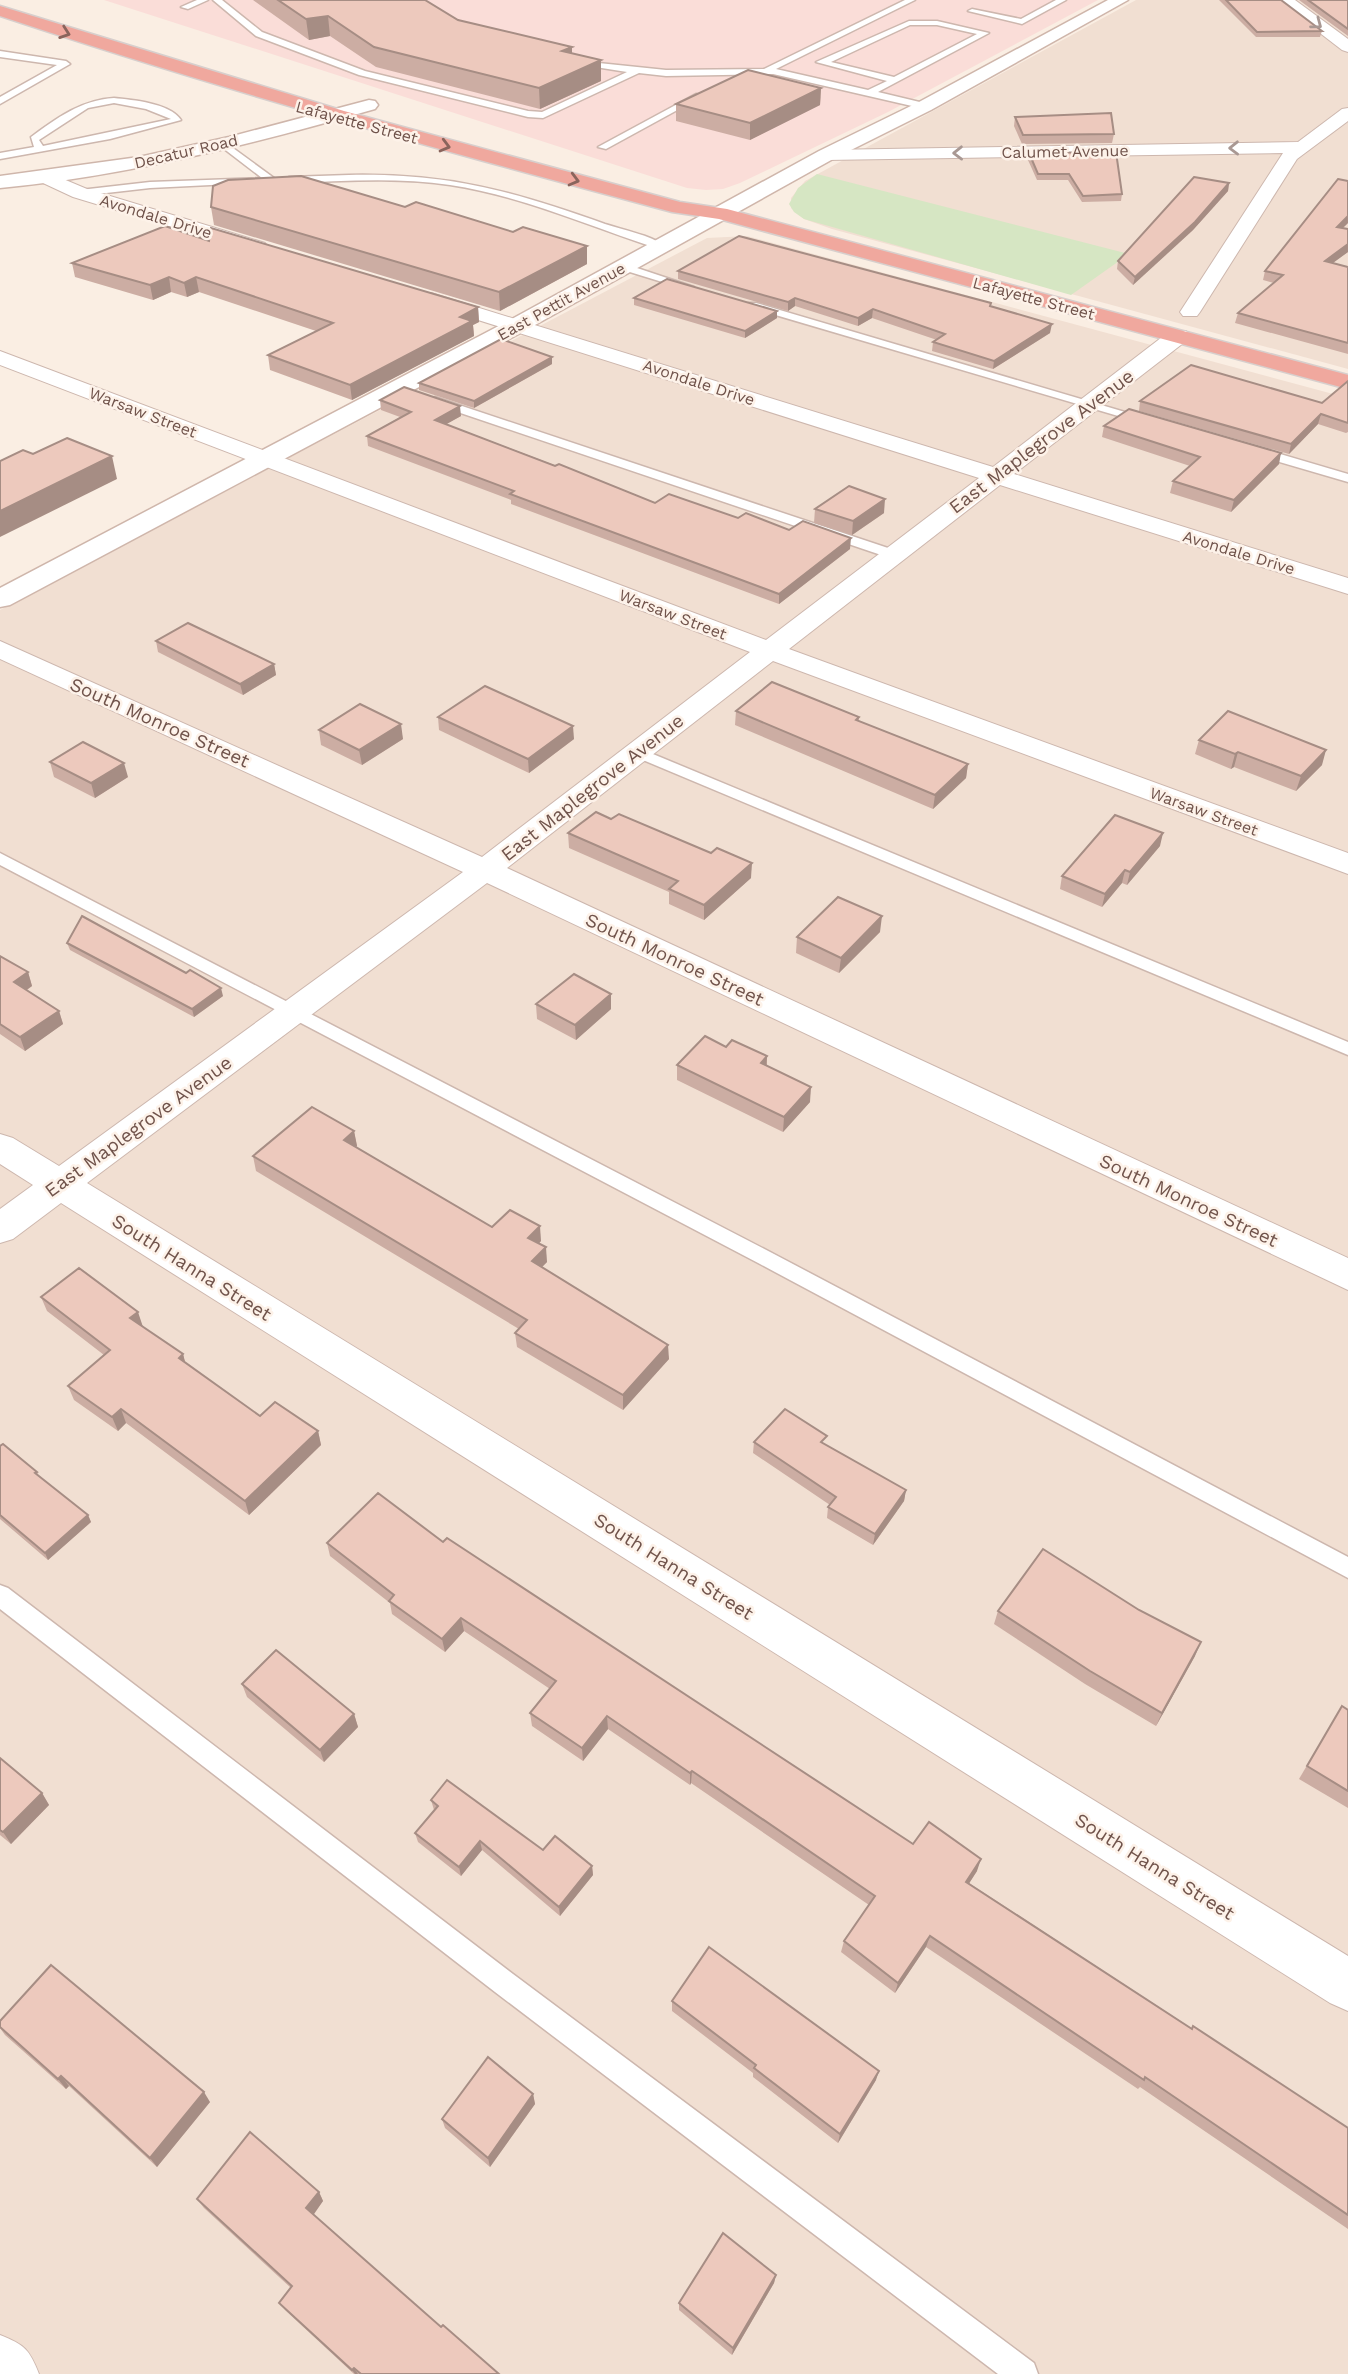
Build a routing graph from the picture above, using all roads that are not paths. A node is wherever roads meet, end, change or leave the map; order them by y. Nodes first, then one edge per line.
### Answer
1 (204, 0) edge
2 (217, 0) edge
3 (911, 0) edge
4 (1062, 0) edge
5 (1120, 0) edge
6 (1285, 0) edge
7 (982, 5) dead end
8 (185, 7) dead end
9 (0, 11) edge
10 (1348, 47) edge
11 (0, 54) edge
12 (796, 55) junction
13 (824, 62) junction
14 (592, 64) edge
15 (637, 71) junction
16 (754, 71) junction
17 (766, 71) junction
18 (895, 80) junction
19 (726, 84) edge
20 (870, 93) junction
21 (705, 94) edge
22 (335, 95) dead end
23 (0, 101) edge
24 (369, 105) junction
25 (925, 106) junction
26 (1348, 113) edge
27 (332, 116) junction
28 (1327, 129) junction
29 (1348, 133) edge
30 (222, 143) junction
31 (603, 147) dead end
32 (1303, 147) junction
33 (40, 149) junction
34 (826, 155) junction
35 (0, 156) edge
36 (49, 179) junction
37 (271, 180) junction
38 (0, 182) edge
39 (80, 193) junction
40 (720, 213) junction
41 (660, 246) junction
42 (277, 253) edge
43 (624, 267) junction
44 (702, 291) edge
45 (409, 292) edge
46 (741, 302) edge
47 (1184, 324) junction
48 (519, 325) junction
49 (0, 357) edge
50 (1348, 382) edge
51 (412, 393) junction
52 (1090, 404) junction
53 (1164, 425) edge
54 (1238, 446) edge
55 (266, 459) junction
56 (995, 476) junction
57 (1348, 478) edge
58 (892, 554) junction
59 (1348, 586) edge
60 (0, 599) edge
61 (0, 649) edge
62 (768, 650) junction
63 (636, 752) junction
64 (0, 858) edge
65 (1348, 864) edge
66 (485, 870) junction
67 (294, 1011) junction
68 (1348, 1049) edge
69 (0, 1147) edge
70 (59, 1184) junction
71 (0, 1229) edge
72 (1348, 1275) edge
73 (1348, 1568) edge
74 (0, 1595) edge
75 (1348, 1985) edge
76 (0, 2364) edge
77 (10, 2374) edge
78 (1023, 2374) edge

1 - 8 lane
2 - 15 lane
3 - 12 lane
4 - 7 lane
5 - 25 street, East Pettit Avenue
6 -> 10 street
9 -> 27 highway, Lafayette Street
11 - 23 lane
12 - 13 lane
12 - 17 lane
13 - 18 lane
13 - 18 lane
14 - 15 lane
15 - 16 lane
16 - 17 lane
16 - 19 lane
17 - 20 lane
18 - 20 lane
20 - 25 lane
21 - 31 lane
22 - 24 highway, Lafayette Street
24 - 27 street, Decatur Road
24 - 40 highway, Lafayette Street
25 - 34 street, East Pettit Avenue
26 - 28 street, East Maplegrove Avenue
27 - 30 street, Decatur Road
27 -> 40 highway, Lafayette Street
28 - 29 street
28 - 32 street, East Maplegrove Avenue
30 - 36 street, Decatur Road
30 - 37 lane
32 -> 34 street, Calumet Avenue
32 - 47 street, East Maplegrove Avenue
33 - 33 lane
33 - 35 lane
34 - 40 street, East Pettit Avenue
36 - 38 street, Decatur Road
36 - 39 street, Avondale Drive
37 - 39 lane
37 - 41 lane
39 - 42 street, Avondale Drive
40 - 41 street, East Pettit Avenue
40 - 47 highway, Lafayette Street
41 - 43 street, East Pettit Avenue
43 - 44 lane
43 - 48 street, East Pettit Avenue
45 - 48 street, Avondale Drive
46 - 52 lane
47 - 50 highway, Lafayette Street
47 - 52 street, East Maplegrove Avenue
48 - 51 street, East Pettit Avenue
48 - 56 street, Avondale Drive
49 - 55 street, Warsaw Street
51 - 55 street, East Pettit Avenue
51 - 58 lane
52 - 53 lane
52 - 56 street, East Maplegrove Avenue
54 - 57 lane
55 - 60 street, East Pettit Avenue
55 - 62 street, Warsaw Street
56 - 58 street, East Maplegrove Avenue
56 - 59 street, Avondale Drive
58 - 62 street, East Maplegrove Avenue
61 - 66 street, South Monroe Street
62 - 63 street, East Maplegrove Avenue
62 - 65 street, Warsaw Street
63 - 66 street, East Maplegrove Avenue
63 - 68 lane
64 - 67 lane
66 - 67 street, East Maplegrove Avenue
66 - 72 street, South Monroe Street
67 - 70 street, East Maplegrove Avenue
67 - 73 lane
69 - 70 street, South Hanna Street
70 - 71 street, East Maplegrove Avenue
70 - 75 street, South Hanna Street
74 - 78 lane
76 - 77 street

